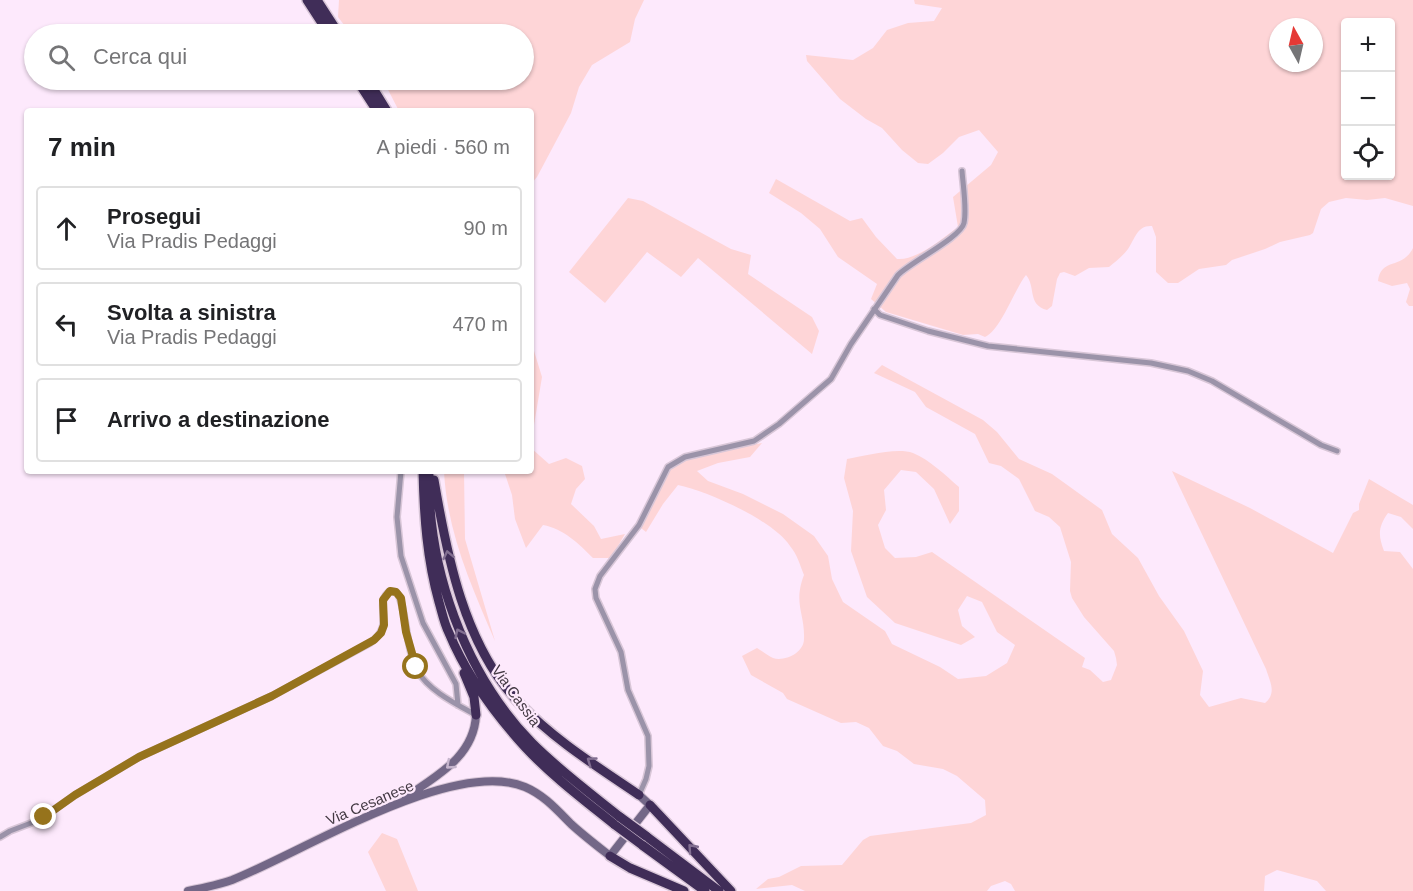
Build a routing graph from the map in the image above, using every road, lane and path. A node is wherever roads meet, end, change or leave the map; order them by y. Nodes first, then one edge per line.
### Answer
1 (307, 0) edge
2 (318, 0) edge
3 (323, 24) edge
4 (333, 24) edge
5 (363, 90) edge
6 (374, 90) edge
7 (375, 108) edge
8 (385, 108) edge
9 (962, 171) dead end
10 (874, 309) junction
11 (1337, 451) dead end
12 (401, 474) edge
13 (423, 474) edge
14 (431, 474) edge
15 (432, 474) edge
16 (448, 632) junction
17 (458, 705) junction
18 (476, 716) junction
19 (639, 795) junction
20 (401, 801) junction
21 (650, 805) junction
22 (617, 821) junction
23 (0, 837) edge
24 (644, 840) junction
25 (610, 856) junction
26 (188, 891) edge
27 (684, 891) edge
28 (705, 891) edge
29 (719, 891) edge
30 (731, 891) edge

1 - 3 highway
2 - 4 highway
5 - 7 highway
6 - 8 highway
9 - 10 street
10 - 11 street
10 - 19 street
12 - 17 street
13 - 16 highway, Via Cassia
22 -> 14 highway, Via Cassia
19 -> 15 highway
16 - 18 highway
16 - 22 highway, Via Cassia
17 - 18 street
17 - 23 street
18 -> 20 street
19 - 21 street
20 - 25 street, Via Cesanese
20 - 26 street, Via Cesanese
21 - 25 street
30 -> 21 highway
22 - 24 highway, Via Cassia, bridge
24 - 28 highway, Via Cassia
24 - 29 highway, Via Cassia
25 - 27 highway

